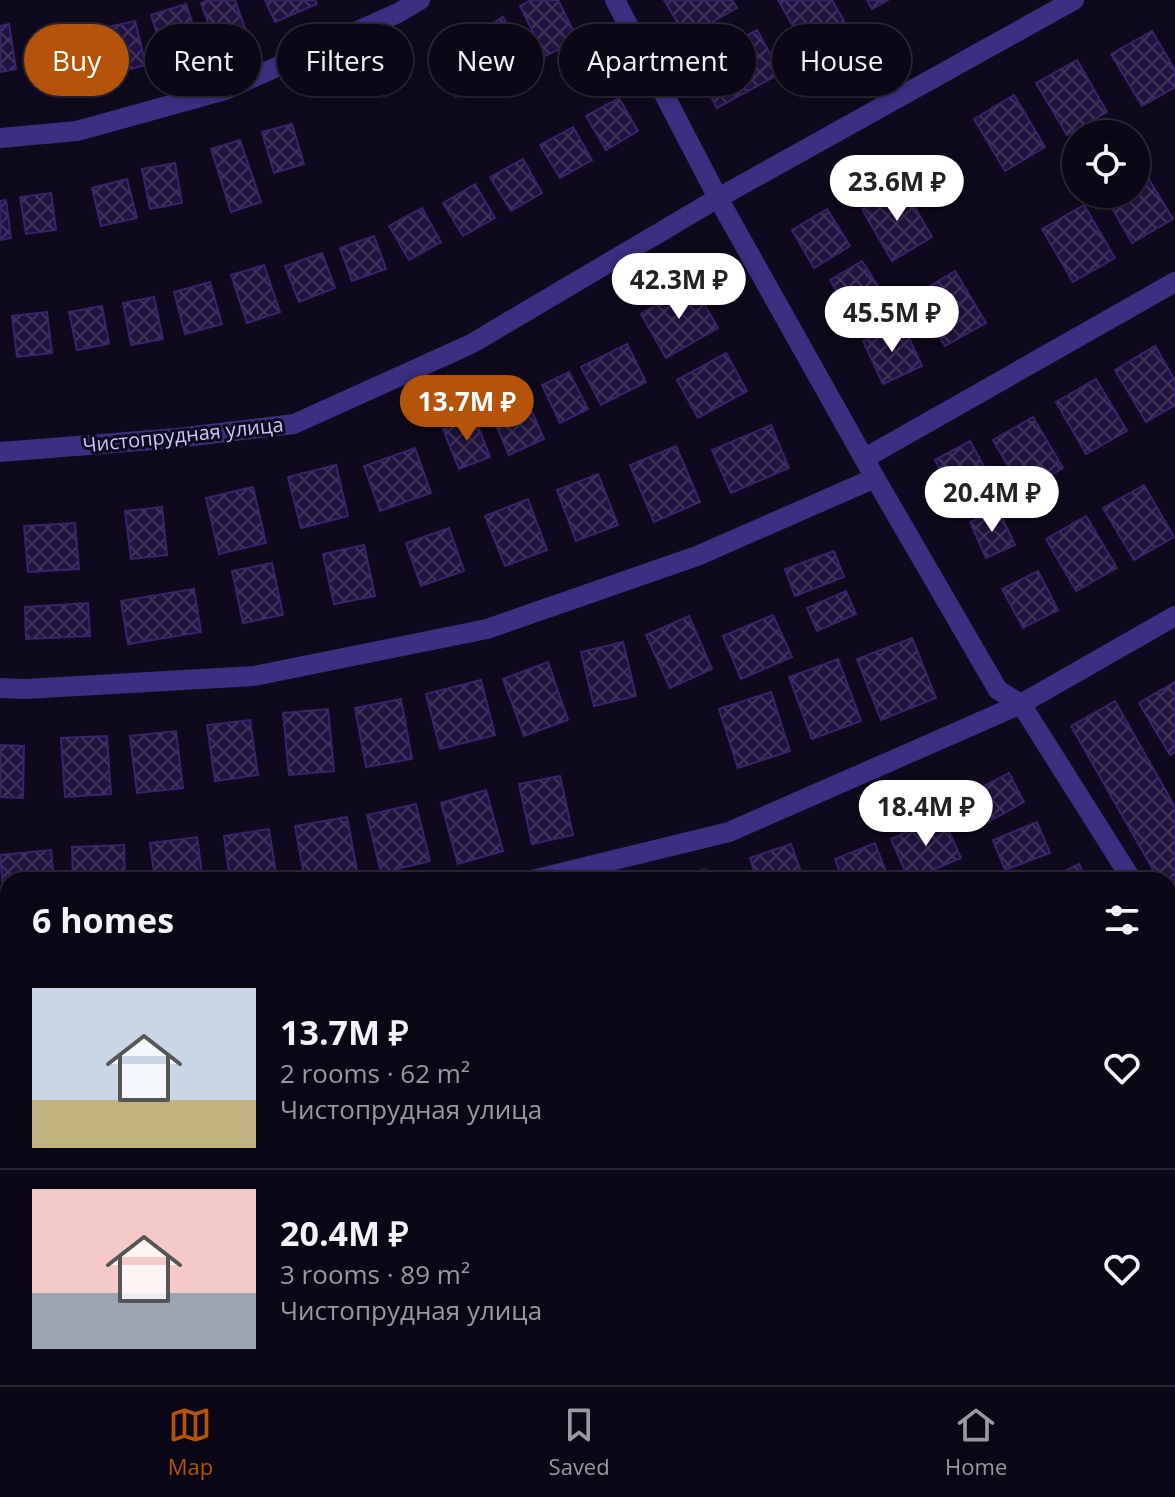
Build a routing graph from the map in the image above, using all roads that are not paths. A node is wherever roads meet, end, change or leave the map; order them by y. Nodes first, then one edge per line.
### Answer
1 (420, 0) edge
2 (615, 0) edge
3 (1074, 0) edge
4 (0, 138) edge
5 (718, 198) junction
6 (1175, 282) edge
7 (0, 452) edge
8 (865, 458) junction
9 (875, 478) junction
10 (1175, 616) edge
11 (0, 688) edge
12 (1021, 704) junction
13 (565, 872) edge
14 (1127, 872) edge

1 - 4 street
2 - 5 street
3 - 5 street, Чистопрудная улица
5 - 7 street, Чистопрудная улица
5 - 8 street
6 - 8 street
8 - 9 street
9 - 11 street
9 - 12 street
10 - 12 street
12 - 13 street
12 - 14 street

